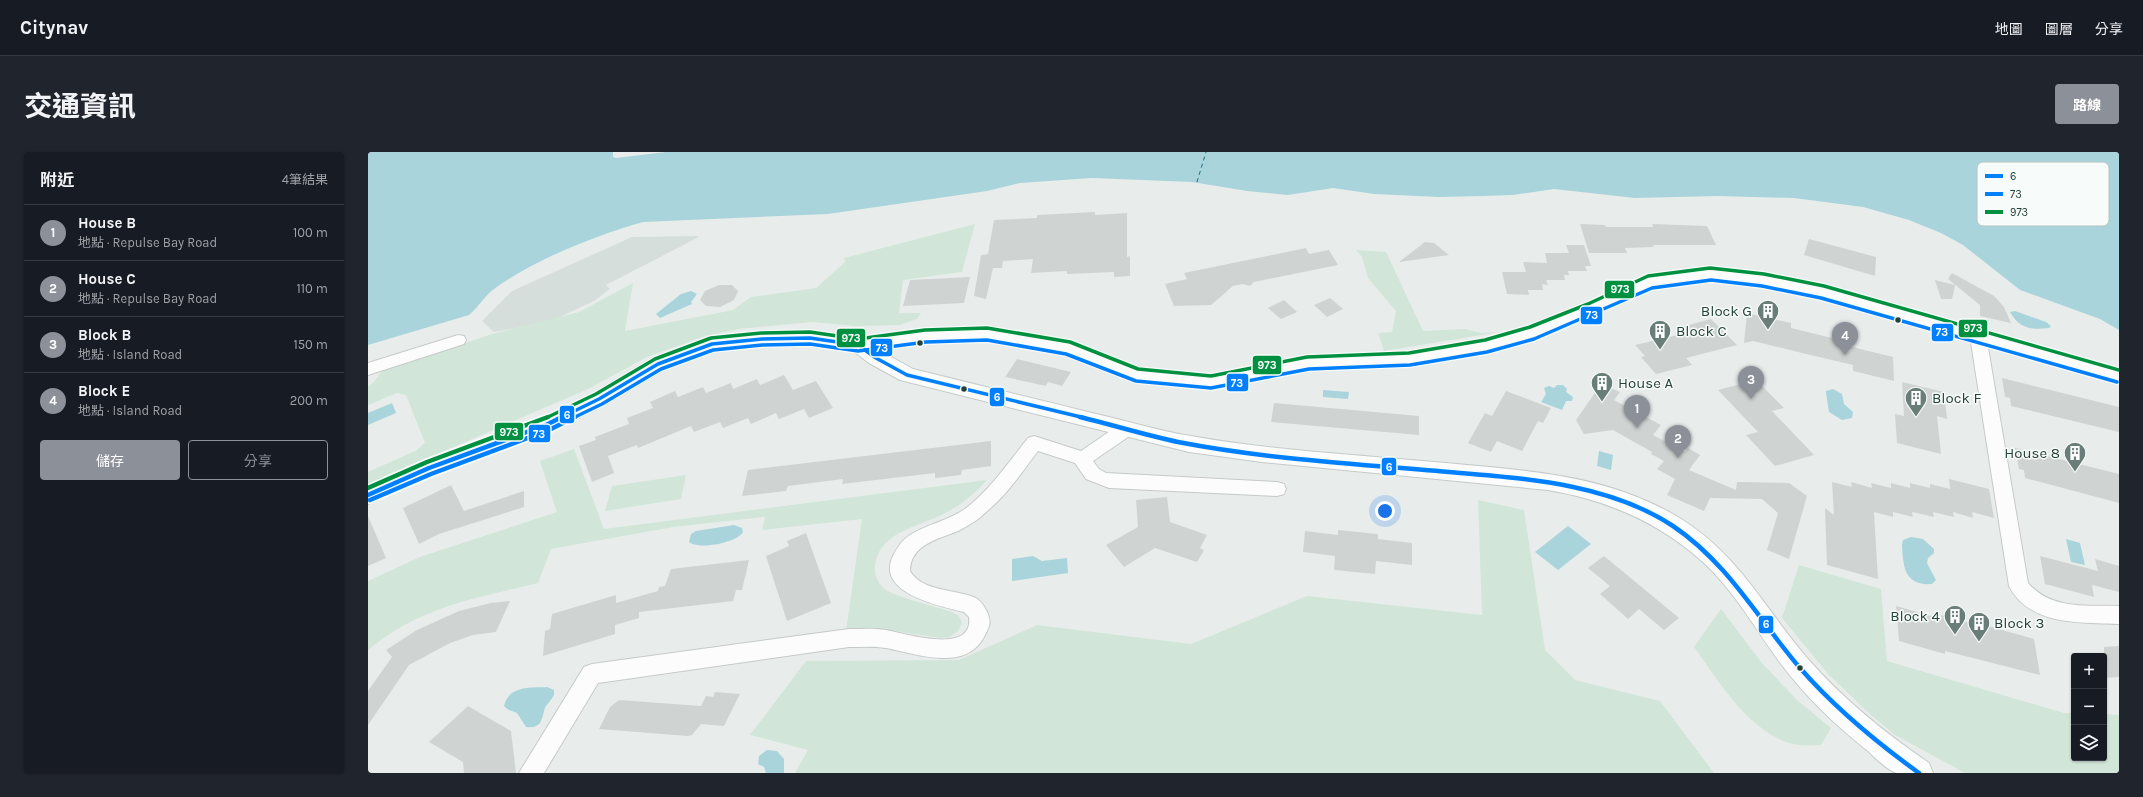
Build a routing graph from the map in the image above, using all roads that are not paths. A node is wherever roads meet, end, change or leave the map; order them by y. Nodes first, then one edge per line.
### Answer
1 (1978, 336) junction
2 (458, 340) dead end
3 (858, 345) junction
4 (368, 369) edge
5 (2119, 376) edge
6 (1125, 430) junction
7 (1083, 459) junction
8 (1277, 488) dead end
9 (368, 494) edge
10 (2119, 615) edge
11 (531, 773) edge
12 (1919, 773) edge

1 - 3 main road
1 - 5 main road
1 - 10 street
2 - 4 street
3 - 6 main road
3 - 9 main road
6 - 7 street
6 - 12 main road
7 - 8 street
7 - 11 street

